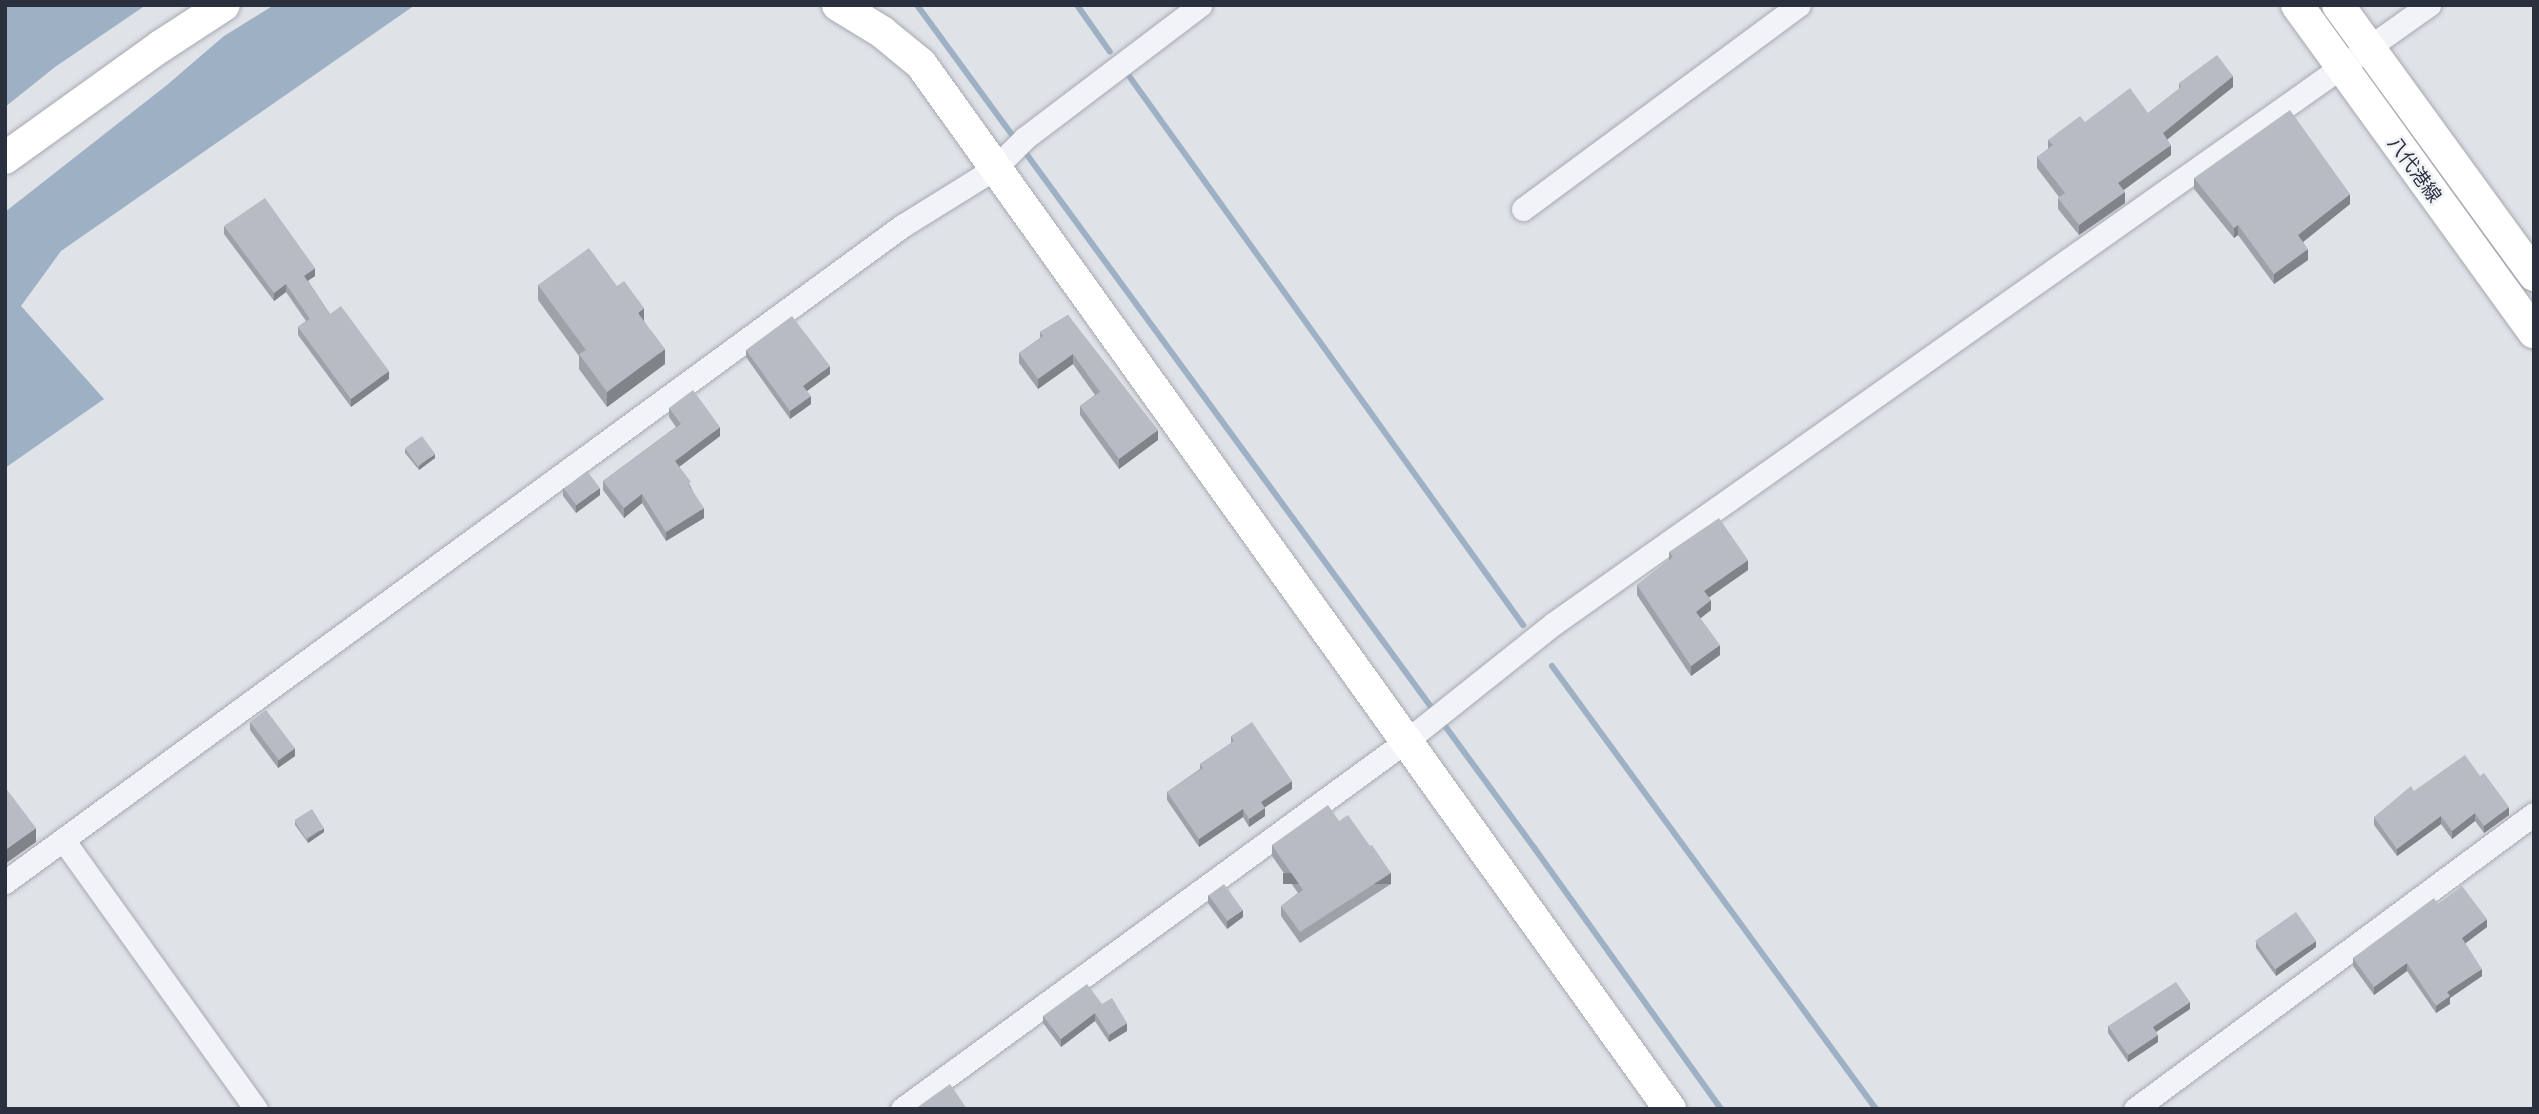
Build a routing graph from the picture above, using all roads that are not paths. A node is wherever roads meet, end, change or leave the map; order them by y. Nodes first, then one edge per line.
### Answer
1 (224, 5) edge
2 (838, 5) edge
3 (1200, 5) edge
4 (1799, 5) edge
5 (2297, 5) edge
6 (2338, 5) edge
7 (2429, 5) edge
8 (2370, 49) junction
9 (2343, 69) junction
10 (5, 158) edge
11 (994, 169) junction
12 (1523, 209) dead end
13 (2534, 275) edge
14 (2534, 332) edge
15 (1406, 741) junction
16 (2534, 814) edge
17 (64, 841) junction
18 (5, 883) edge
19 (256, 1109) edge
20 (902, 1109) edge
21 (1670, 1109) edge
22 (2135, 1109) edge

1 - 10 street
2 - 11 street
3 - 11 street
4 - 12 street
5 - 9 street, 八代港線
6 - 8 street, 八代港線
7 - 8 street
8 - 9 street
8 - 13 street, 八代港線
9 - 14 street, 八代港線
9 - 15 street
11 - 15 street
11 - 17 street
15 - 20 street
15 - 21 street
16 - 22 street
17 - 18 street
17 - 19 street

